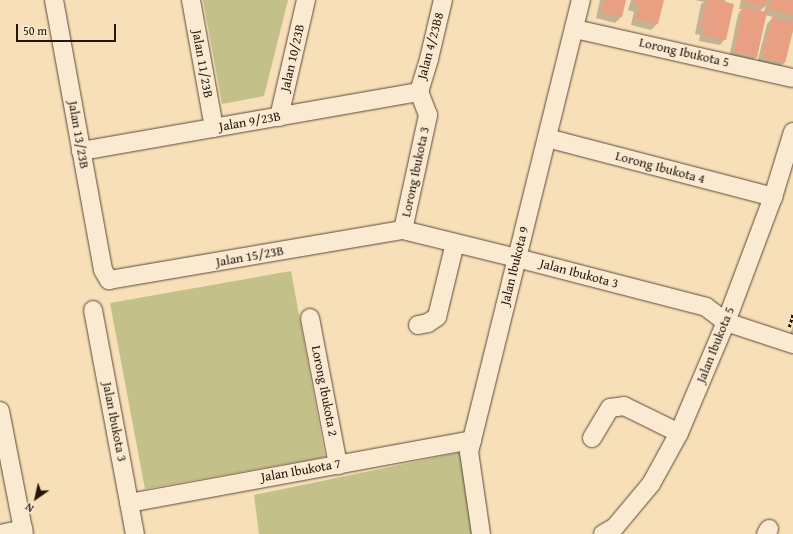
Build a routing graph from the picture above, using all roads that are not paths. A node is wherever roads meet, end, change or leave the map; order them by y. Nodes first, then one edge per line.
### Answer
1 (54, 0) edge
2 (190, 0) edge
3 (306, 0) edge
4 (444, 0) edge
5 (581, 0) edge
6 (575, 29) junction
7 (793, 78) edge
8 (419, 92) junction
9 (279, 117) junction
10 (214, 128) junction
11 (793, 133) edge
12 (547, 138) junction
13 (81, 151) junction
14 (773, 197) junction
15 (403, 230) junction
16 (455, 243) junction
17 (518, 258) junction
18 (102, 270) joint
19 (93, 310) dead end
20 (310, 318) dead end
21 (726, 322) junction
22 (418, 325) dead end
23 (787, 341) edge
24 (0, 411) edge
25 (679, 433) junction
26 (592, 438) dead end
27 (472, 440) junction
28 (338, 464) junction
29 (130, 503) junction
30 (24, 532) edge
31 (0, 534) edge
32 (135, 534) edge
33 (481, 534) edge
34 (603, 534) edge

1 - 13 street, Jalan 13/23B
2 - 10 street, Jalan 11/23B
3 - 9 street, Jalan 10/23B
4 - 8 street, Jalan 4/23B8
5 - 6 street, Jalan Ibukota 9
6 - 7 street, Lorong Ibukota 5
6 - 12 street, Jalan Ibukota 9
8 - 9 street, Jalan 9/23B
8 - 15 street, Lorong Ibukota 3
9 - 10 street, Jalan 9/23B
10 - 13 street, Jalan 9/23B
11 - 14 street, Jalan Ibukota 5
12 - 14 street, Lorong Ibukota 4
12 - 17 street, Jalan Ibukota 9
13 - 18 street, Jalan 13/23B
14 - 21 street, Jalan Ibukota 5
15 - 16 street, Jalan Ibukota 3
15 - 18 street, Jalan 15/23B
16 - 17 street, Jalan Ibukota 3
16 - 22 street
17 - 21 street, Jalan Ibukota 3
17 - 27 street, Jalan Ibukota 9
19 - 29 street, Jalan Ibukota 3
20 - 28 street, Lorong Ibukota 2
21 - 23 street, Jalan Ibukota 3
21 - 25 street, Jalan Ibukota 5
24 - 30 street
25 - 26 street
25 - 34 street, Jalan Ibukota 5
27 - 28 street, Jalan Ibukota 7
27 - 33 street, Jalan Ibukota 9
28 - 29 street, Jalan Ibukota 7
29 - 32 street, Jalan Ibukota 3
30 - 31 street

